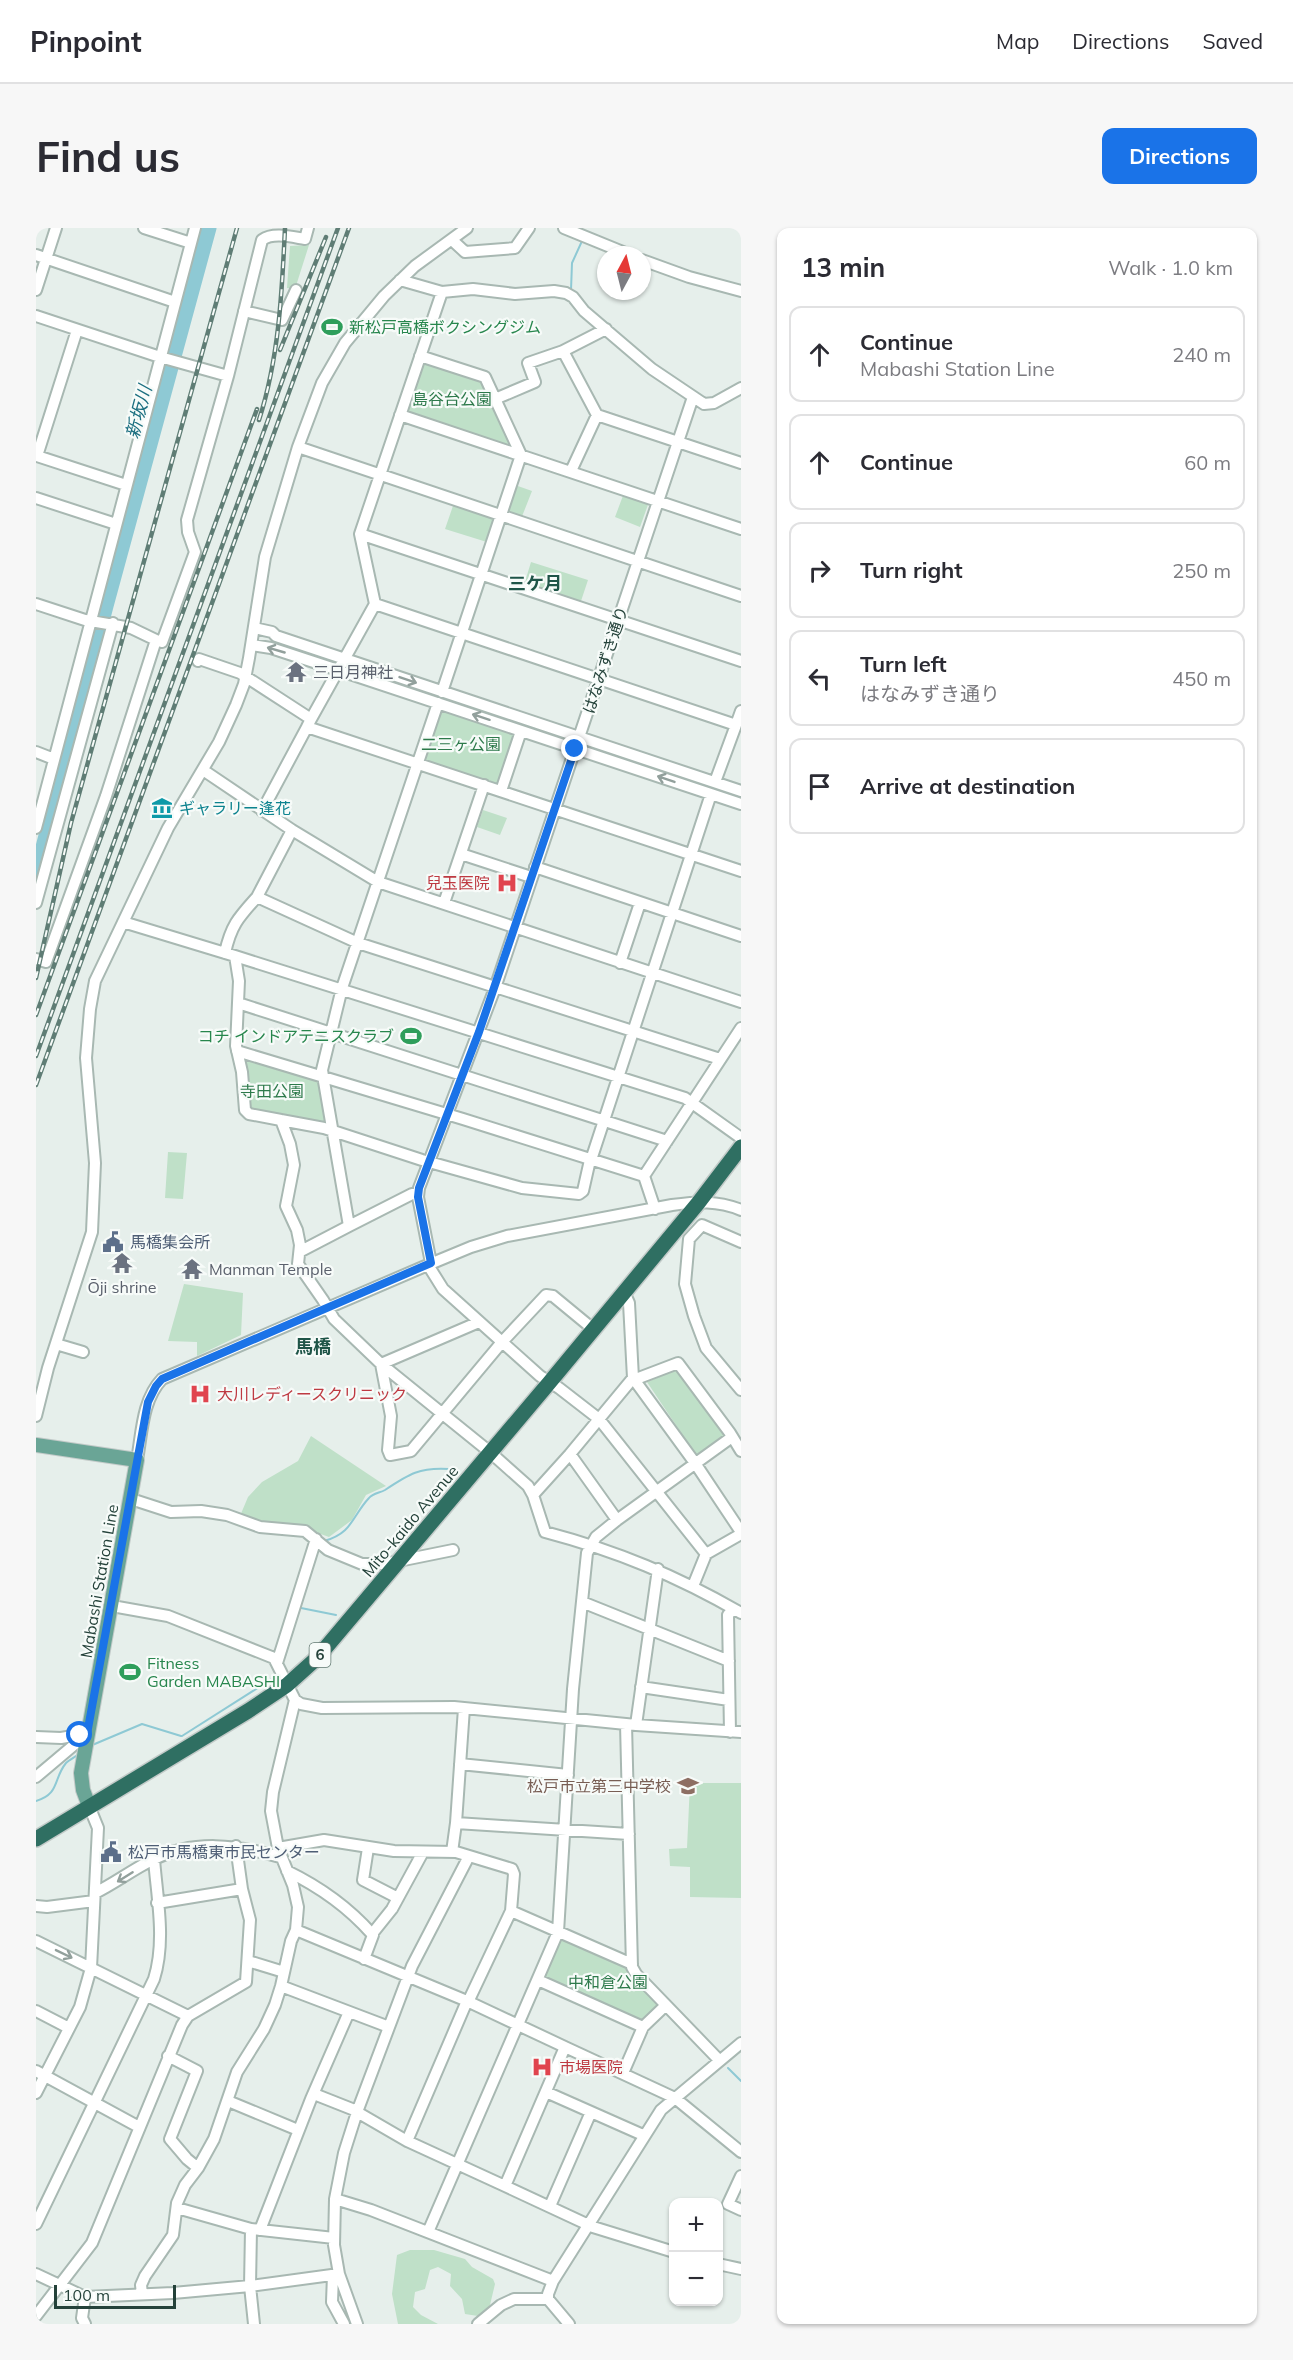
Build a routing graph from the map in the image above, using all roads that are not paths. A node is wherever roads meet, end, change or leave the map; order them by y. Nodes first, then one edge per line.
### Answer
1 (56, 228) edge
2 (144, 228) edge
3 (195, 228) edge
4 (309, 228) edge
5 (529, 228) edge
6 (564, 228) edge
7 (463, 229) edge
8 (452, 240) junction
9 (191, 243) junction
10 (608, 246) edge
11 (41, 257) edge
12 (651, 263) edge
13 (400, 280) junction
14 (36, 290) edge
15 (296, 290) dead end
16 (741, 291) edge
17 (442, 292) junction
18 (176, 302) junction
19 (244, 311) junction
20 (36, 316) edge
21 (606, 329) junction
22 (77, 330) junction
23 (563, 351) junction
24 (420, 356) junction
25 (160, 357) junction
26 (228, 376) junction
27 (741, 388) edge
28 (693, 397) junction
29 (495, 399) junction
30 (400, 415) junction
31 (597, 415) junction
32 (39, 438) edge
33 (677, 441) junction
34 (298, 447) junction
35 (521, 455) junction
36 (741, 463) edge
37 (571, 471) junction
38 (380, 475) junction
39 (126, 485) junction
40 (36, 498) edge
41 (657, 501) junction
42 (501, 515) junction
43 (116, 524) junction
44 (741, 529) edge
45 (360, 534) junction
46 (637, 561) junction
47 (482, 575) junction
48 (741, 596) edge
49 (36, 604) edge
50 (375, 604) junction
51 (618, 620) junction
52 (91, 621) junction
53 (113, 623) junction
54 (254, 628) junction
55 (462, 632) junction
56 (156, 639) junction
57 (252, 645) junction
58 (345, 659) junction
59 (198, 661) dead end
60 (741, 661) edge
61 (338, 670) junction
62 (246, 676) junction
63 (598, 678) junction
64 (442, 692) junction
65 (438, 703) junction
66 (741, 711) edge
67 (309, 723) junction
68 (736, 725) junction
69 (521, 731) junction
70 (579, 738) junction
71 (575, 749) junction
72 (36, 752) edge
73 (54, 759) junction
74 (418, 763) junction
75 (203, 770) junction
76 (715, 782) junction
77 (484, 785) junction
78 (501, 791) junction
79 (741, 791) edge
80 (711, 794) junction
81 (741, 804) edge
82 (554, 809) junction
83 (262, 811) junction
84 (36, 828) edge
85 (292, 830) junction
86 (461, 854) junction
87 (690, 854) junction
88 (741, 871) edge
89 (533, 872) junction
90 (378, 882) junction
91 (257, 897) junction
92 (36, 903) edge
93 (444, 903) junction
94 (640, 903) junction
95 (671, 913) junction
96 (123, 922) junction
97 (515, 927) junction
98 (741, 936) edge
99 (358, 943) junction
100 (230, 954) junction
101 (36, 958) edge
102 (620, 963) junction
103 (651, 973) junction
104 (342, 988) junction
105 (495, 988) junction
106 (741, 1002) edge
107 (238, 1004) junction
108 (741, 1028) edge
109 (632, 1031) junction
110 (479, 1032) junction
111 (331, 1034) junction
112 (237, 1051) junction
113 (720, 1059) junction
114 (463, 1075) junction
115 (322, 1077) junction
116 (617, 1077) junction
117 (693, 1102) junction
118 (448, 1114) junction
119 (281, 1120) junction
120 (603, 1120) junction
121 (332, 1131) junction
122 (741, 1138) edge
123 (667, 1141) junction
124 (741, 1147) edge
125 (591, 1160) junction
126 (429, 1162) junction
127 (644, 1176) junction
128 (418, 1194) junction
129 (699, 1202) junction
130 (655, 1209) junction
131 (741, 1210) edge
132 (349, 1226) junction
133 (741, 1242) edge
134 (301, 1251) junction
135 (430, 1264) junction
136 (624, 1292) junction
137 (327, 1308) junction
138 (479, 1322) junction
139 (593, 1329) junction
140 (502, 1342) junction
141 (56, 1344) junction
142 (82, 1352) dead end
143 (381, 1364) junction
144 (635, 1379) junction
145 (549, 1383) junction
146 (741, 1390) edge
147 (442, 1413) junction
148 (36, 1416) edge
149 (599, 1419) junction
150 (732, 1437) junction
151 (36, 1444) edge
152 (741, 1451) edge
153 (491, 1453) junction
154 (570, 1454) junction
155 (137, 1461) junction
156 (695, 1463) junction
157 (656, 1490) junction
158 (533, 1495) junction
159 (131, 1499) junction
160 (617, 1520) junction
161 (741, 1533) edge
162 (319, 1542) junction
163 (591, 1544) junction
164 (453, 1550) dead end
165 (706, 1554) junction
166 (402, 1560) junction
167 (658, 1569) junction
168 (693, 1586) junction
169 (582, 1602) junction
170 (111, 1606) junction
171 (737, 1611) edge
172 (650, 1630) junction
173 (729, 1661) junction
174 (281, 1672) junction
175 (641, 1687) junction
176 (295, 1700) junction
177 (729, 1700) junction
178 (464, 1708) junction
179 (572, 1719) junction
180 (631, 1725) junction
181 (735, 1732) edge
182 (36, 1737) edge
183 (86, 1739) junction
184 (460, 1764) junction
185 (568, 1775) junction
186 (36, 1777) edge
187 (89, 1806) junction
188 (456, 1823) junction
189 (566, 1829) junction
190 (629, 1834) junction
191 (36, 1839) edge
192 (236, 1846) junction
193 (368, 1848) junction
194 (279, 1852) junction
195 (423, 1852) junction
196 (452, 1852) junction
197 (469, 1856) junction
198 (154, 1859) junction
199 (287, 1871) junction
200 (242, 1889) junction
201 (95, 1897) junction
202 (398, 1898) junction
203 (157, 1903) junction
204 (38, 1909) edge
205 (511, 1911) junction
206 (296, 1930) junction
207 (558, 1932) junction
208 (372, 1934) junction
209 (36, 1941) edge
210 (364, 1959) junction
211 (248, 1960) junction
212 (632, 1964) junction
213 (91, 1968) junction
214 (284, 1972) junction
215 (408, 1977) junction
216 (538, 1980) junction
217 (281, 1986) junction
218 (147, 1996) junction
219 (467, 2002) junction
220 (666, 2005) junction
221 (36, 2012) edge
222 (349, 2012) junction
223 (188, 2016) junction
224 (518, 2025) junction
225 (389, 2027) junction
226 (643, 2027) junction
227 (69, 2028) junction
228 (741, 2043) edge
229 (565, 2047) junction
230 (168, 2056) junction
231 (719, 2060) junction
232 (623, 2073) junction
233 (40, 2074) edge
234 (546, 2092) junction
235 (36, 2093) edge
236 (314, 2094) junction
237 (675, 2098) junction
238 (228, 2101) junction
239 (95, 2102) junction
240 (357, 2112) junction
241 (591, 2112) junction
242 (139, 2127) junction
243 (298, 2130) junction
244 (644, 2135) junction
245 (407, 2141) junction
246 (741, 2152) edge
247 (457, 2165) junction
248 (198, 2168) junction
249 (741, 2176) edge
250 (505, 2186) junction
251 (335, 2199) junction
252 (550, 2206) junction
253 (177, 2208) junction
254 (741, 2210) edge
255 (36, 2224) edge
256 (588, 2224) junction
257 (256, 2229) junction
258 (428, 2232) junction
259 (334, 2238) junction
260 (669, 2250) edge
261 (723, 2265) edge
262 (741, 2269) edge
263 (36, 2274) edge
264 (336, 2274) junction
265 (553, 2281) junction
266 (58, 2285) junction
267 (250, 2286) junction
268 (142, 2294) junction
269 (85, 2297) junction
270 (548, 2300) junction
271 (36, 2316) edge
272 (85, 2324) edge
273 (254, 2324) edge
274 (344, 2324) edge
275 (357, 2324) edge
276 (478, 2324) edge
277 (569, 2324) edge

1 - 11 street
2 - 9 street
3 - 9 street
4 - 19 street
5 - 8 street
6 - 10 street
7 - 8 street
8 - 13 street
9 - 18 street
11 - 14 street
11 - 18 street
12 - 16 street
13 - 17 street
13 - 34 street
15 - 19 street
17 - 21 street
17 - 24 street
18 - 25 street
19 - 26 street
20 - 22 street
21 - 23 street
21 - 28 street
22 - 25 street
22 - 32 street
23 - 29 street
23 - 31 street
24 - 29 street
24 - 30 street
25 - 26 street
25 - 39 street
26 - 56 street
27 - 28 street
28 - 33 street, はなみずき通り
29 - 35 street
30 - 35 street
30 - 38 street
31 - 33 street
31 - 37 street
32 - 39 street
33 - 36 street
33 - 41 street, はなみずき通り
34 - 38 street
34 - 54 street
35 - 37 street
35 - 42 street
37 - 41 street
38 - 42 street
38 - 45 street
39 - 43 street
40 - 43 street
41 - 44 street
41 - 46 street, はなみずき通り
42 - 46 street
42 - 47 street
43 - 52 street
45 - 47 street
45 - 50 street
46 - 48 street
46 - 51 street, はなみずき通り
47 - 51 street
47 - 55 street
49 - 52 street
50 - 55 street
50 - 58 street
51 - 60 street
51 - 63 street, はなみずき通り
52 - 53 street
52 - 73 street
53 - 56 street
53 - 92 street
54 - 57 street
54 - 58 street
55 - 63 street
55 - 64 street
56 - 101 street
61 -> 57 street
57 - 62 street
58 - 61 street
58 -> 64 street
59 - 62 street
61 - 65 street
61 - 67 street
62 - 67 street
62 - 75 street
63 - 68 street
63 - 70 street, はなみずき通り
64 - 70 street
69 -> 65 street
65 - 74 street
66 - 68 street
67 - 74 street
67 - 83 street
68 - 76 street
69 - 71 street
69 - 78 street
70 - 71 street, はなみずき通り
70 - 76 street
80 -> 71 street
71 - 82 street, はなみずき通り
72 - 73 street
73 - 84 street
74 - 77 street
74 - 90 street
75 - 83 street
75 - 96 street
76 - 79 street
76 - 80 street
76 - 80 street
77 - 78 street
77 - 86 street
78 - 82 street
80 - 81 street
80 - 87 street
82 - 87 street
82 - 89 street, はなみずき通り
83 - 85 street
85 - 90 street
85 - 91 street
86 - 89 street
86 - 93 street
87 - 88 street
87 - 95 street
89 - 94 street
89 - 97 street, はなみずき通り
90 - 93 street
90 - 99 street
91 - 99 street
91 - 100 street
93 - 97 street
94 - 95 street
94 - 102 street
95 - 98 street
95 - 103 street
96 - 100 street
96 - 141 street
97 - 102 street
97 - 105 street, はなみずき通り
99 - 104 street
99 - 105 street
100 - 104 street
100 - 107 street
102 - 103 street
103 - 106 street
103 - 109 street
104 - 110 street
104 - 111 street
105 - 109 street
105 - 110 street, はなみずき通り
107 - 111 street
107 - 112 street
108 - 113 street
109 - 113 street
109 - 116 street
110 - 114 street, はなみずき通り
110 - 116 street
111 - 114 street
111 - 115 street
112 - 115 street
112 - 119 street
113 - 117 street
114 - 118 street, はなみずき通り
114 - 120 street
115 - 118 street
115 - 121 street
116 - 117 street
116 - 120 street
117 - 122 street
117 - 123 street
118 - 125 street
118 - 126 street, はなみずき通り
119 - 121 street
119 - 134 street
120 - 123 street
120 - 125 street
121 - 126 street
121 - 132 street
123 - 127 street
124 - 129 highway, Mito-kaido Avenue / 6
125 - 126 street
125 - 127 street
126 - 128 street, はなみずき通り
127 - 130 street
128 - 132 street
128 - 135 street, はなみずき通り
129 - 130 street
129 - 131 street
129 - 136 highway, Mito-kaido Avenue / 6
130 - 135 street
132 - 134 street
133 - 146 street
134 - 137 street
135 - 137 street
135 - 138 street, はなみずき通り
136 - 139 highway, Mito-kaido Avenue / 6
136 - 144 street
137 - 143 street
137 - 155 street
138 - 140 street, はなみずき通り
138 - 143 street
139 - 140 street
139 - 145 highway, Mito-kaido Avenue / 6
140 - 145 street, はなみずき通り
140 - 147 street
141 - 142 street
141 - 148 street
143 - 147 street
143 - 147 street
144 - 149 street
144 - 150 street
144 - 156 street
145 - 149 street, はなみずき通り
145 - 153 highway, Mito-kaido Avenue / 6
147 - 153 street
149 - 154 street
149 - 157 street, はなみずき通り
150 - 152 street
150 - 156 street
151 - 155 main road
153 - 158 street
153 - 166 highway, Mito-kaido Avenue / 6
154 - 158 street
154 - 160 street
155 - 159 main road, Mabashi Station Line
156 - 157 street
156 - 161 street
157 - 160 street
157 - 165 street, はなみずき通り
158 - 163 street
159 - 162 street
159 - 170 main road, Mabashi Station Line
160 - 163 street
161 - 165 street
162 - 166 street
162 - 174 street
163 - 167 street
163 - 169 street
164 - 166 street
165 - 168 street
166 - 174 highway, Mito-kaido Avenue / 6
167 - 168 street
167 - 172 street
168 - 171 street
169 - 172 street
169 - 179 street
170 - 174 street
170 - 183 main road, Mabashi Station Line
171 - 173 street
172 - 173 street
172 - 175 street
173 - 177 street
174 - 176 street
174 - 187 highway, Mito-kaido Avenue / 6
175 - 177 street
175 - 180 street
176 - 178 street
176 - 194 street
177 - 181 street
178 - 179 street
178 - 184 street
179 - 180 street
179 - 185 street
180 - 181 street
180 - 190 street
182 - 183 street
183 - 186 street
183 - 187 main road, Mabashi Station Line
184 - 185 street
184 - 188 street
185 - 189 street
187 - 191 highway, Mito-kaido Avenue / 6
187 - 201 street
188 - 189 street
188 - 196 street
189 - 190 street
189 - 207 street
190 - 212 street
192 - 194 street
192 - 198 street
192 - 200 street
193 - 194 street
193 - 195 street
193 - 202 street
194 - 199 street
195 - 196 street
195 - 202 street
196 - 197 street
197 - 205 street
197 - 215 street
198 -> 201 street
198 - 203 street
199 - 206 street
199 - 208 street
200 - 203 street
200 - 211 street
201 - 204 street
201 - 213 street
202 - 208 street
203 - 218 street
205 - 207 street
205 - 219 street
206 - 210 street
206 - 214 street
207 - 212 street
207 - 216 street
208 - 210 street
209 -> 213 street
210 - 215 street
211 - 214 street
211 - 223 street
212 - 220 street
213 - 218 street
213 - 227 street
214 - 217 street
215 - 219 street
215 - 225 street
216 - 224 street
216 - 226 street
217 - 222 street
217 - 238 street
218 - 223 street
218 - 239 street
219 - 224 street
219 - 245 street
220 - 226 street
220 - 231 street
221 - 227 street
222 - 225 street
222 - 236 street
223 - 230 street
224 - 229 street
224 - 247 street
225 - 240 street
226 - 232 street
227 - 233 street
228 - 231 street
229 - 232 street
229 - 234 street
230 - 242 street
230 - 248 street
231 - 237 street
232 - 237 street
233 - 235 street
233 - 239 street
234 - 241 street
234 - 250 street
236 - 240 street
236 - 243 street
237 - 244 street
237 - 246 street
238 - 243 street
238 - 248 street
239 - 242 street
239 - 255 street
240 - 245 street
240 - 251 street
241 - 244 street
241 - 252 street
242 - 266 street
243 - 257 street
244 - 256 street
245 - 247 street
247 - 250 street
247 - 258 street
248 - 253 street
249 - 254 street
250 - 252 street
251 - 258 street
251 - 259 street
252 - 256 street
253 - 257 street
253 - 268 street
256 - 260 street
256 - 265 street
257 - 259 street
257 - 267 street
258 - 265 street
259 - 264 street
261 - 262 street
263 - 266 street
264 - 267 street
264 - 274 street
264 - 275 street
265 - 270 street
266 - 269 street
266 - 271 street
267 - 268 street
267 - 273 street
268 - 269 street
269 - 272 street
270 - 276 street
270 - 277 street

